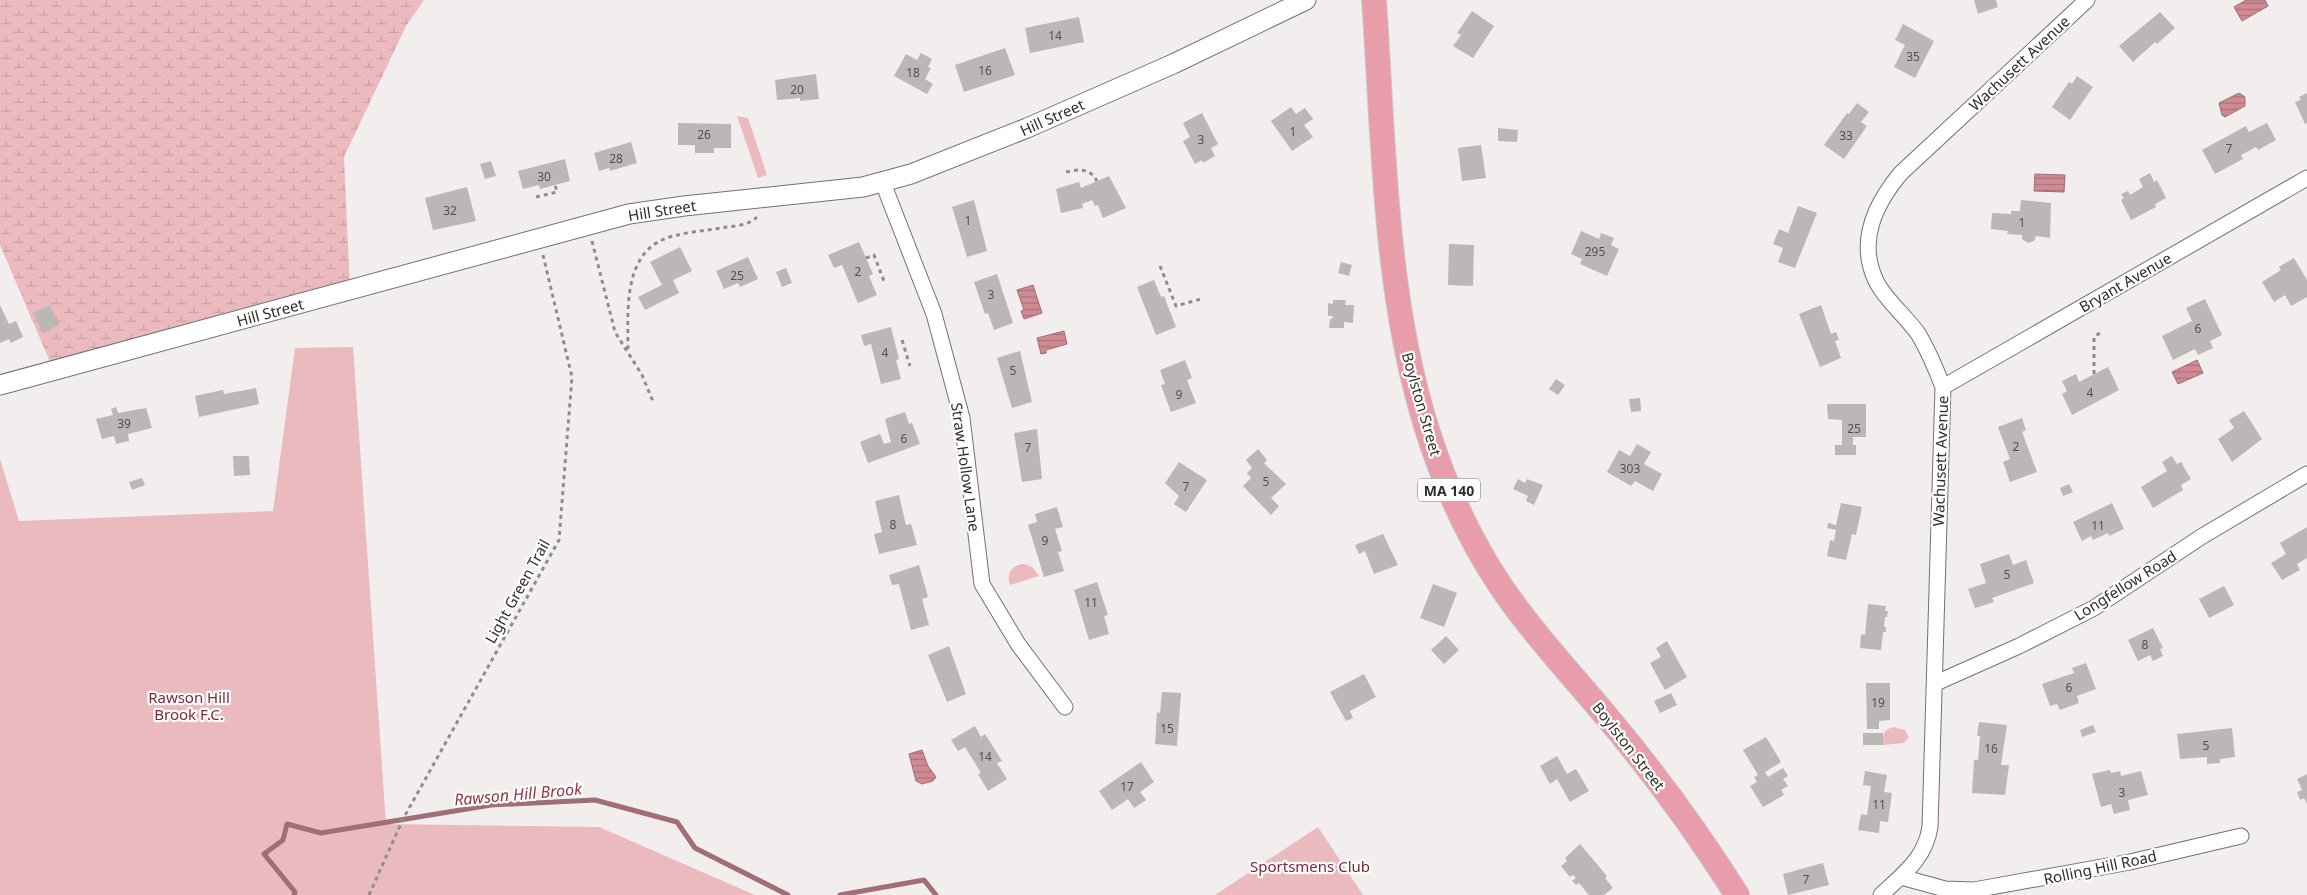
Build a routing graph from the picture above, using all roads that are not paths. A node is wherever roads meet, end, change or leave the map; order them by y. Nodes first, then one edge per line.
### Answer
1 (1306, 0) edge
2 (1374, 0) edge
3 (2087, 0) edge
4 (2307, 178) edge
5 (883, 182) junction
6 (0, 385) edge
7 (1943, 387) junction
8 (2307, 474) edge
9 (1936, 683) junction
10 (1065, 708) dead end
11 (2241, 836) dead end
12 (1900, 877) junction
13 (1736, 895) edge
14 (1882, 895) edge

1 - 5 street, Hill Street
2 - 13 main road, Boylston Street / MA 140
3 - 7 street, Wachusett Avenue
4 - 7 street, Bryant Avenue
5 - 6 street, Hill Street
5 - 10 street, Straw Hollow Lane
7 - 9 street, Wachusett Avenue
8 - 9 street, Longfellow Road
9 - 12 street, Wachusett Avenue
11 - 12 street, Rolling Hill Road
12 - 14 street, Wachusett Avenue

